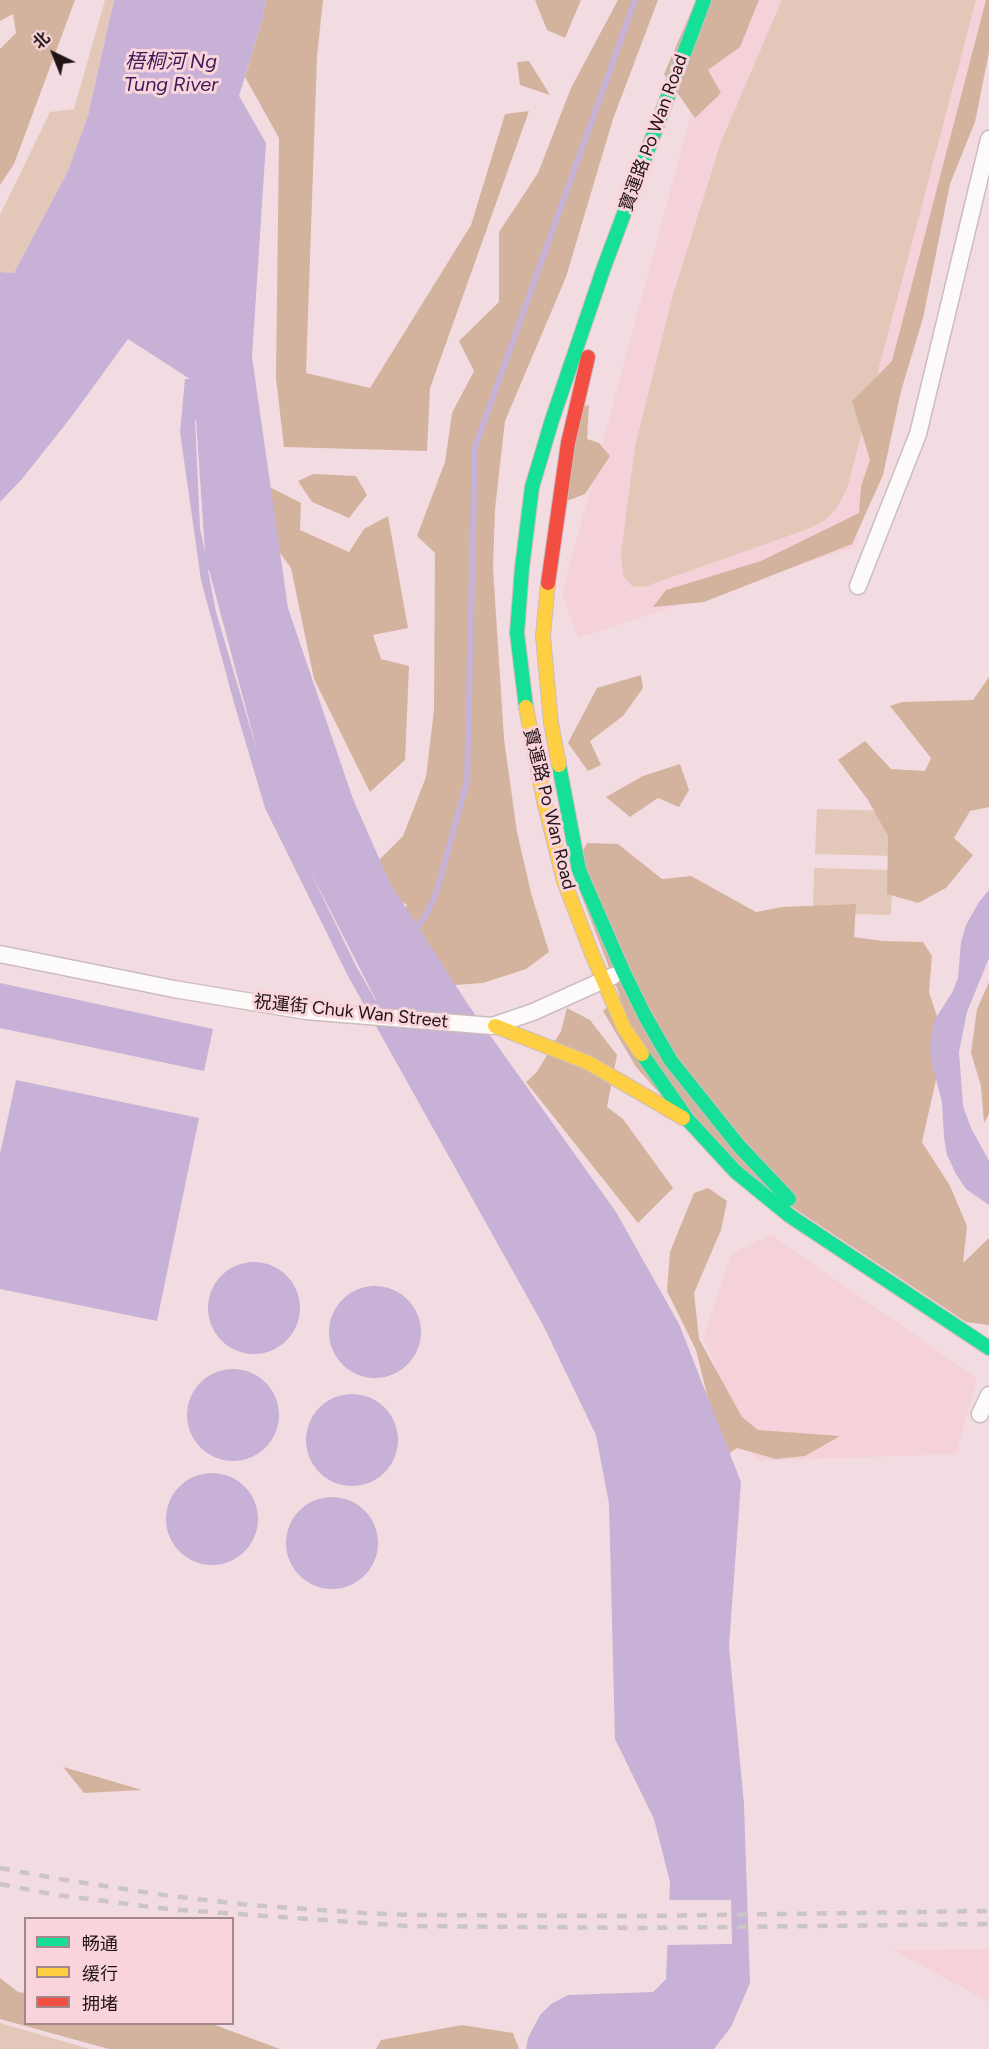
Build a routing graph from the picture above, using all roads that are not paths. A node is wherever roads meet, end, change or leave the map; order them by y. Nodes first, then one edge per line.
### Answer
1 (704, 0) edge
2 (989, 139) edge
3 (604, 267) junction
4 (858, 586) dead end
5 (0, 954) edge
6 (622, 971) junction
7 (603, 981) junction
8 (495, 1026) junction
9 (688, 1120) junction
10 (851, 1257) junction
11 (989, 1348) edge
12 (989, 1395) edge
13 (980, 1414) dead end

1 - 3 street, 寶運路 Po Wan Road
2 - 4 street
3 - 6 street, 寶運路 Po Wan Road
3 - 7 street, 寶運路 Po Wan Road
5 - 8 street, 祝運街 Chuk Wan Street
6 - 7 street, 祝運街 Chuk Wan Street
6 - 10 street, 寶運路 Po Wan Road
7 - 8 street, 祝運街 Chuk Wan Street
7 - 9 street, 寶運路 Po Wan Road
8 - 9 street
9 - 10 street, 寶運路 Po Wan Road
10 - 11 street, 寶運路 Po Wan Road
12 - 13 street

